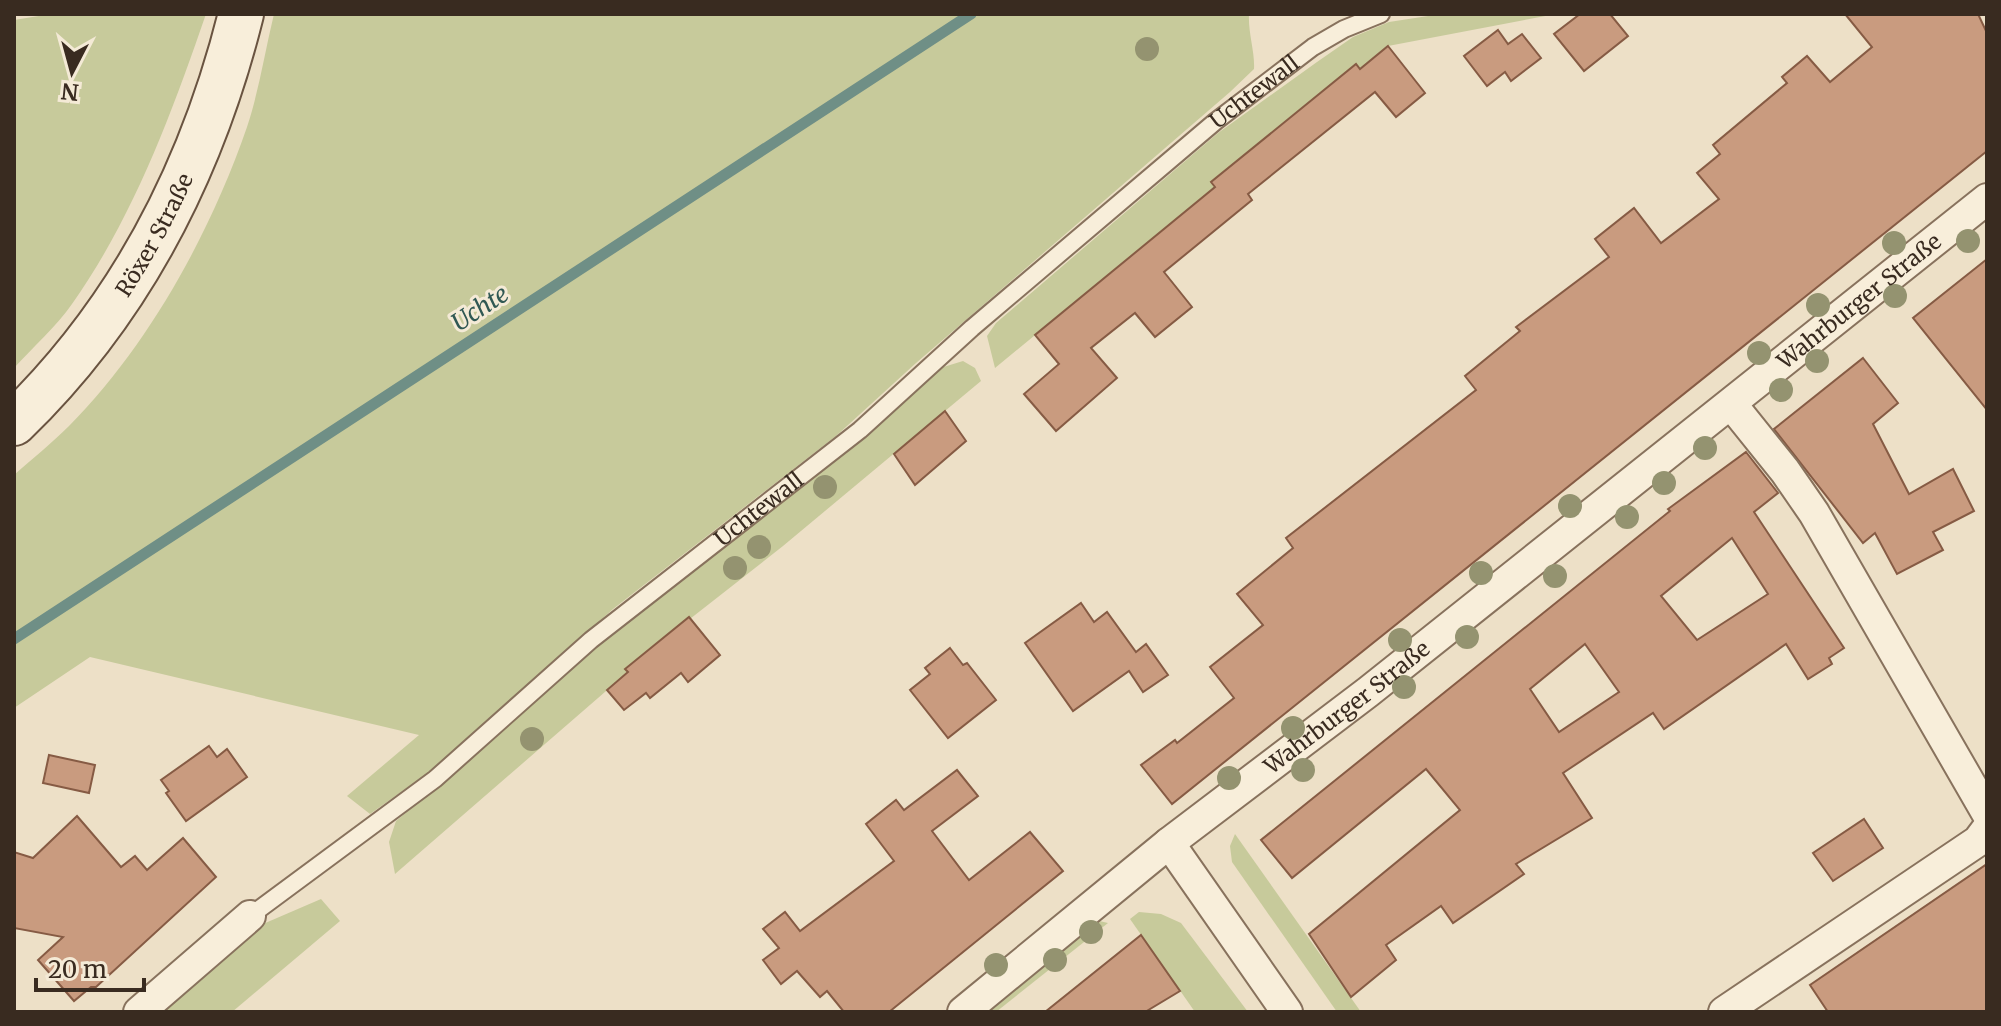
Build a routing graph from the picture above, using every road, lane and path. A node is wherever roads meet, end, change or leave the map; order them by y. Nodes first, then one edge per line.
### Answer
1 (241, 14) edge
2 (1381, 14) edge
3 (1987, 199) edge
4 (1732, 405) junction
5 (14, 423) edge
6 (1987, 813) edge
7 (1987, 829) edge
8 (1169, 843) junction
9 (250, 916) joint
10 (139, 1012) edge
11 (963, 1012) edge
12 (1287, 1012) edge
13 (1724, 1012) edge

1 - 5 street, Röxer Straße
2 - 9 lane, Uchtewall
3 - 4 street, Wahrburger Straße
4 - 6 street
4 - 8 street, Wahrburger Straße
7 - 13 street
8 - 11 street, Wahrburger Straße
8 - 12 street
9 - 10 street, Uchtewall

